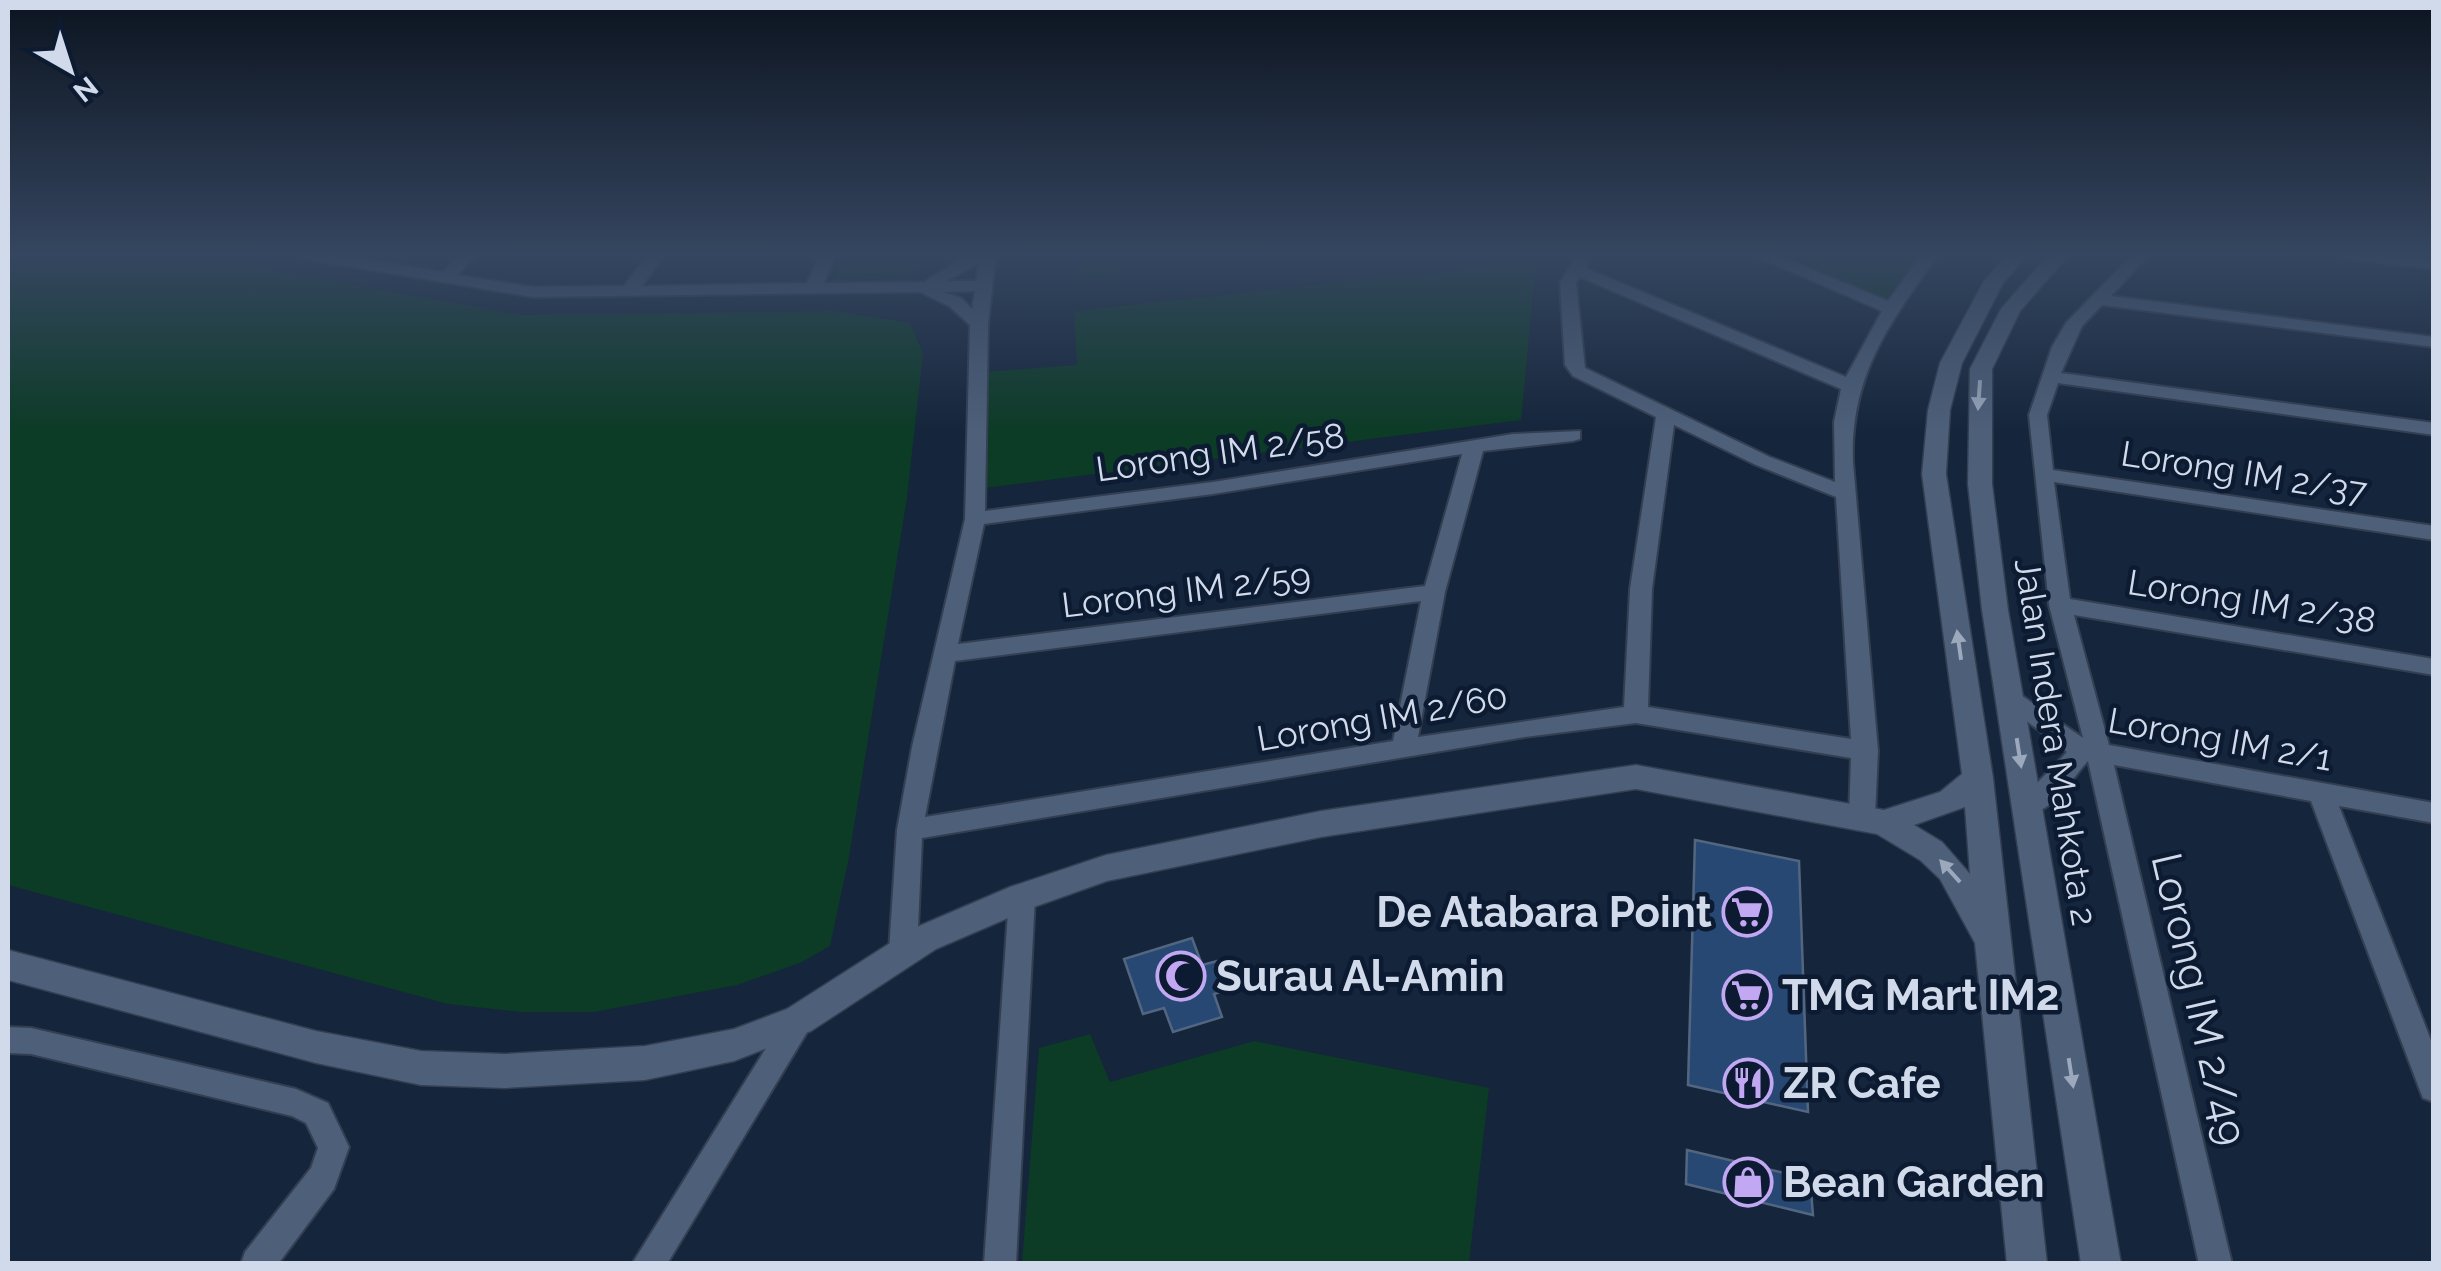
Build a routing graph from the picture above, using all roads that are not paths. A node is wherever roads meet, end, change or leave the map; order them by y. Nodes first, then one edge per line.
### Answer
1 (967, 313) edge
2 (981, 313) edge
3 (1570, 313) edge
4 (1692, 313) edge
5 (1887, 313) edge
6 (1977, 313) edge
7 (2009, 313) edge
8 (2086, 313) edge
9 (2209, 313) edge
10 (980, 324) junction
11 (2434, 342) edge
12 (2052, 377) junction
13 (1851, 386) junction
14 (1666, 416) junction
15 (2434, 429) edge
16 (1573, 435) dead end
17 (1474, 447) junction
18 (1934, 474) junction
19 (2046, 475) junction
20 (1980, 484) junction
21 (1847, 494) junction
22 (974, 519) junction
23 (2434, 533) edge
24 (1434, 592) junction
25 (2060, 605) junction
26 (946, 654) junction
27 (2434, 667) edge
28 (2010, 698) junction
29 (1636, 714) junction
30 (1403, 748) junction
31 (1866, 751) junction
32 (2091, 752) junction
33 (1978, 778) junction
34 (2321, 793) junction
35 (2028, 806) junction
36 (2434, 813) edge
37 (1873, 819) junction
38 (910, 830) junction
39 (1022, 897) junction
40 (1992, 941) junction
41 (903, 951) junction
42 (8, 965) edge
43 (799, 1020) junction
44 (8, 1040) edge
45 (2434, 1088) edge
46 (258, 1264) edge
47 (648, 1264) edge
48 (1000, 1264) edge
49 (2028, 1264) edge
50 (2101, 1264) edge
51 (2216, 1264) edge

1 - 10 street
2 - 10 street
3 - 14 street
4 - 13 street
5 - 13 street
6 - 18 street
7 -> 20 street, Jalan Indera Mahkota 2
8 - 12 street, Lorong IM 2/49
9 - 11 street
10 - 22 street
12 - 15 street
12 - 19 street, Lorong IM 2/49
13 - 21 street
14 - 21 street
14 - 29 street
16 - 17 street, Lorong IM 2/58
17 - 22 street, Lorong IM 2/58
17 - 24 street
18 - 20 street
33 -> 18 street
19 - 23 street, Lorong IM 2/37
19 - 25 street, Lorong IM 2/49
20 - 28 street, Jalan Indera Mahkota 2
21 - 31 street
22 - 26 street
24 - 26 street, Lorong IM 2/59
24 - 30 street
25 - 27 street, Lorong IM 2/38
25 - 32 street, Lorong IM 2/49
26 - 38 street
28 - 32 street, Lorong IM 2/1
28 -> 35 street, Jalan Indera Mahkota 2
29 - 30 street, Lorong IM 2/60
29 - 31 street, Lorong IM 2/60
30 - 38 street, Lorong IM 2/60
31 - 37 street
32 - 34 street, Lorong IM 2/1
32 - 35 street
32 - 51 street, Lorong IM 2/49
33 - 37 street
33 - 40 street
34 - 36 street, Lorong IM 2/1
34 - 45 street
35 -> 50 street, Jalan Indera Mahkota 2
37 - 39 street
40 -> 37 street
38 - 41 street
39 - 41 street
39 - 48 street
40 - 49 street
41 - 43 street
42 - 43 street
43 - 47 street
44 - 46 street

